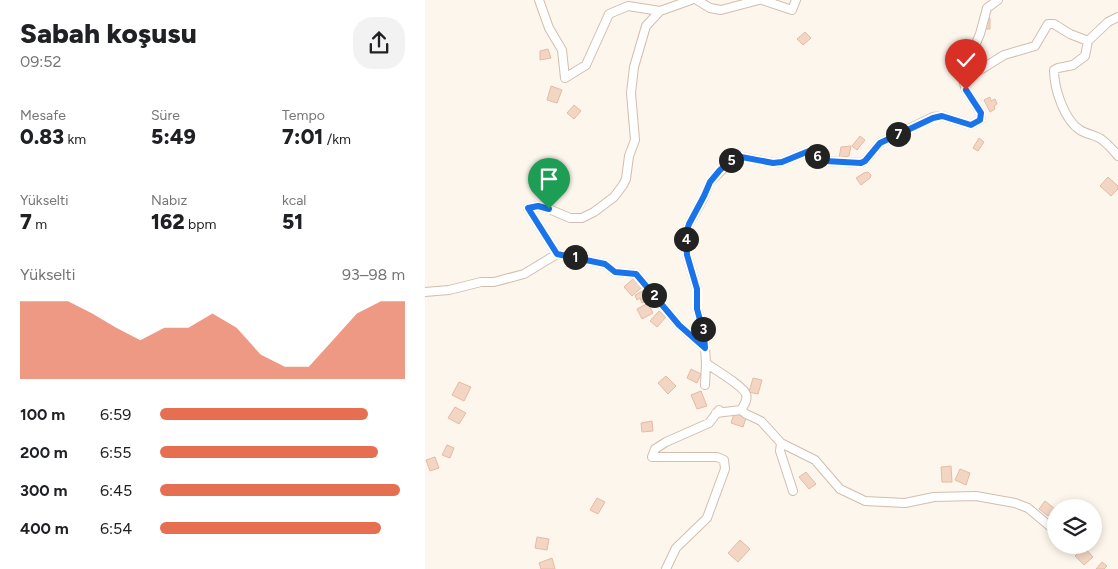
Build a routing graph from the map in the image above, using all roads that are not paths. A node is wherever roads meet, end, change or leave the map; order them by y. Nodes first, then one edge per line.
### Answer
1 (539, 0) edge
2 (691, 0) edge
3 (697, 0) edge
4 (761, 0) edge
5 (796, 0) edge
6 (998, 0) edge
7 (659, 11) junction
8 (1118, 17) edge
9 (1088, 42) junction
10 (961, 76) junction
11 (1118, 156) edge
12 (557, 254) junction
13 (425, 292) edge
14 (705, 348) junction
15 (706, 364) junction
16 (705, 385) dead end
17 (741, 410) junction
18 (781, 443) junction
19 (793, 490) dead end
20 (1047, 524) edge
21 (667, 569) edge

1 - 7 street
2 - 7 street
3 - 4 street
4 - 5 street
6 - 10 street
7 - 12 street
8 - 9 street
9 - 10 street
9 - 11 street
10 - 14 street
12 - 13 street
12 - 14 street
14 - 15 street
15 - 16 street
15 - 17 street
17 - 18 street
17 - 21 street
18 - 19 street
18 - 20 street

